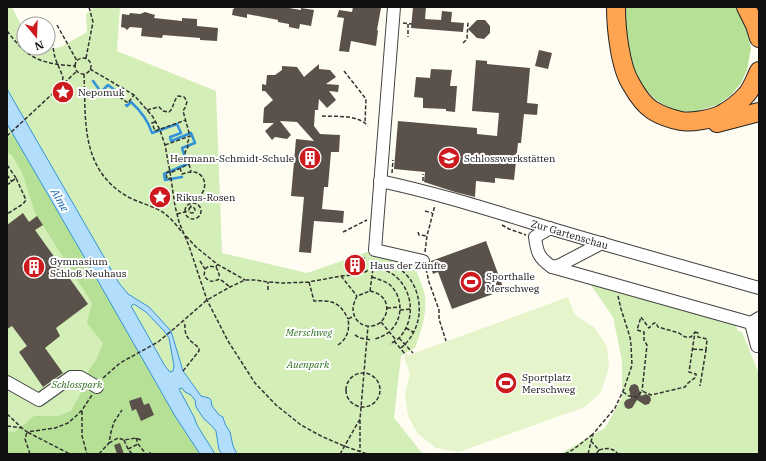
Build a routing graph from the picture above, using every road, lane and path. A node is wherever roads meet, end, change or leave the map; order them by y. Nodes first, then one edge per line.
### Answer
1 (394, 7) edge
2 (610, 7) edge
3 (616, 7) edge
4 (746, 7) edge
5 (755, 7) edge
6 (90, 8) edge
7 (759, 12) edge
8 (468, 22) dead end
9 (408, 24) dead end
10 (56, 26) dead end
11 (7, 31) edge
12 (408, 37) dead end
13 (759, 38) edge
14 (463, 43) dead end
15 (55, 56) edge
16 (86, 58) junction
17 (77, 61) junction
18 (58, 64) junction
19 (76, 66) junction
20 (90, 69) junction
21 (77, 71) junction
22 (344, 71) dead end
23 (759, 71) edge
24 (84, 74) junction
25 (62, 84) junction
26 (122, 87) junction
27 (134, 95) junction
28 (147, 110) junction
29 (759, 112) edge
30 (322, 116) dead end
31 (186, 120) junction
32 (155, 122) junction
33 (365, 123) junction
34 (368, 126) dead end
35 (160, 130) junction
36 (8, 135) edge
37 (190, 136) junction
38 (165, 145) junction
39 (393, 160) dead end
40 (189, 164) junction
41 (7, 165) edge
42 (180, 168) junction
43 (170, 172) junction
44 (191, 172) junction
45 (7, 175) edge
46 (16, 178) junction
47 (171, 178) junction
48 (12, 182) junction
49 (386, 182) junction
50 (7, 185) edge
51 (438, 195) junction
52 (190, 203) junction
53 (191, 208) junction
54 (189, 211) junction
55 (425, 211) dead end
56 (185, 212) junction
57 (193, 213) junction
58 (7, 214) edge
59 (177, 214) junction
60 (433, 214) junction
61 (195, 218) junction
62 (376, 222) junction
63 (550, 228) junction
64 (343, 232) dead end
65 (418, 232) dead end
66 (184, 235) junction
67 (427, 236) junction
68 (602, 243) junction
69 (200, 261) dead end
70 (423, 261) junction
71 (217, 264) junction
72 (216, 267) junction
73 (374, 267) junction
74 (552, 267) junction
75 (205, 269) junction
76 (402, 270) dead end
77 (204, 276) junction
78 (341, 276) junction
79 (372, 277) junction
80 (200, 279) junction
81 (220, 279) junction
82 (245, 280) junction
83 (268, 282) junction
84 (309, 282) junction
85 (618, 286) junction
86 (230, 287) junction
87 (759, 288) edge
88 (268, 290) dead end
89 (370, 291) junction
90 (357, 296) junction
91 (207, 300) junction
92 (400, 307) junction
93 (387, 308) junction
94 (411, 309) junction
95 (400, 310) junction
96 (354, 316) junction
97 (348, 319) junction
98 (184, 321) junction
99 (755, 321) edge
100 (381, 322) junction
101 (368, 326) junction
102 (406, 328) junction
103 (389, 332) junction
104 (414, 332) junction
105 (695, 332) junction
106 (355, 335) dead end
107 (399, 338) junction
108 (367, 340) junction
109 (371, 340) dead end
110 (374, 340) dead end
111 (395, 341) junction
112 (446, 341) dead end
113 (390, 344) dead end
114 (405, 344) junction
115 (338, 345) dead end
116 (756, 346) dead end
117 (401, 348) junction
118 (693, 349) junction
119 (706, 350) junction
120 (413, 353) dead end
121 (406, 355) dead end
122 (183, 371) dead end
123 (364, 373) junction
124 (7, 382) edge
125 (700, 386) dead end
126 (97, 387) junction
127 (642, 391) junction
128 (623, 392) junction
129 (361, 406) junction
130 (82, 410) junction
131 (122, 410) dead end
132 (7, 414) edge
133 (360, 418) junction
134 (7, 426) edge
135 (22, 428) junction
136 (28, 432) junction
137 (593, 434) junction
138 (136, 438) junction
139 (124, 440) junction
140 (141, 440) dead end
141 (592, 441) junction
142 (109, 443) junction
143 (138, 444) junction
144 (344, 446) junction
145 (128, 449) junction
146 (599, 450) junction
147 (360, 452) junction
148 (30, 454) edge
149 (70, 454) edge
150 (87, 454) edge
151 (98, 454) edge
152 (131, 454) edge
153 (146, 454) edge
154 (340, 454) edge
155 (367, 454) edge
156 (565, 454) edge
157 (588, 454) edge
158 (596, 454) edge
159 (618, 454) edge

1 - 49 street
2 - 29 highway
3 - 23 highway
4 - 13 highway
5 - 7 highway
6 - 16 path
8 - 14 path
9 - 12 path
10 - 17 path
11 - 18 path
15 - 18 path
16 - 17 path
16 - 20 path
17 - 19 path
18 - 19 path
18 - 25 path
19 - 21 path
20 - 24 path
20 - 26 path
21 - 24 path
21 - 25 path
22 - 33 path
24 - 66 path
25 - 36 path
26 - 27 path
26 - 27 path
27 - 28 path
28 - 31 path
28 - 32 path
30 - 33 path
31 - 35 path
31 - 37 path
32 - 35 path
32 - 35 path
33 - 34 path
35 - 38 path
37 - 38 path
37 - 40 path
38 - 43 path
39 - 49 path
40 - 42 path
40 - 44 path
41 - 46 path
42 - 43 path
42 - 44 path
43 - 47 path
43 - 47 path
44 - 52 path
45 - 48 path
46 - 48 path
46 - 58 path
47 - 59 path
48 - 50 path
49 - 51 street, Zur Gartenschau
49 - 62 street
51 - 60 path
51 - 63 street, Zur Gartenschau
52 - 53 path
52 - 56 path
52 - 61 path
53 - 54 path
53 - 57 path
54 - 56 path
54 - 57 path
55 - 60 path
56 - 59 path
56 - 61 path
57 - 61 path
59 - 66 path
60 - 67 path
62 - 64 path
62 - 70 street
63 - 68 street, Zur Gartenschau
63 - 74 street
65 - 67 path
66 - 71 path
66 - 80 path
67 - 70 path
68 - 74 street
68 - 87 street, Zur Gartenschau
69 - 75 path
70 - 112 path
71 - 72 path
71 - 82 path
72 - 75 path
72 - 81 path
73 - 78 path
73 - 79 path
73 - 94 path
74 - 85 street
75 - 77 path
76 - 104 path
77 - 80 path
77 - 81 path
78 - 84 path
78 - 90 path
79 - 89 path
79 - 92 path
80 - 91 path
81 - 86 path
82 - 83 path
82 - 86 path
83 - 84 path
83 - 88 path
84 - 97 path
85 - 99 street
85 - 128 path
86 - 91 path
89 - 90 path
89 - 93 path
90 - 96 path
91 - 98 path
91 - 144 path
92 - 93 path
92 - 95 path
93 - 100 path
94 - 95 path
94 - 102 path
95 - 103 path
96 - 97 path
96 - 101 path
97 - 115 path
98 - 122 path
98 - 126 path
99 - 116 street
100 - 101 path
100 - 103 path
101 - 108 path
102 - 104 path
102 - 107 path
103 - 110 path
103 - 111 path
104 - 114 path
105 - 118 path
105 - 119 path
105 - 127 path
106 - 108 path
107 - 111 path
107 - 114 path
108 - 109 path
108 - 123 path
111 - 113 path
111 - 117 path
114 - 117 path
114 - 120 path
117 - 121 path
118 - 119 path
118 - 127 path
119 - 125 path
123 - 129 path
123 - 129 path
123 - 129 path
124 - 126 street
126 - 130 path
127 - 128 path
128 - 137 path
129 - 133 path
130 - 136 path
130 - 150 path
131 - 142 path
132 - 135 path
133 - 144 path
133 - 147 path
134 - 135 path
135 - 136 path
136 - 148 path
136 - 149 path
137 - 141 path
137 - 156 path
138 - 139 path
138 - 140 path
138 - 143 path
139 - 142 path
139 - 145 path
141 - 146 path
141 - 157 path
142 - 151 path
143 - 145 path
143 - 153 path
144 - 147 path
144 - 154 path
145 - 152 path
146 - 158 path
146 - 159 path
147 - 155 path

